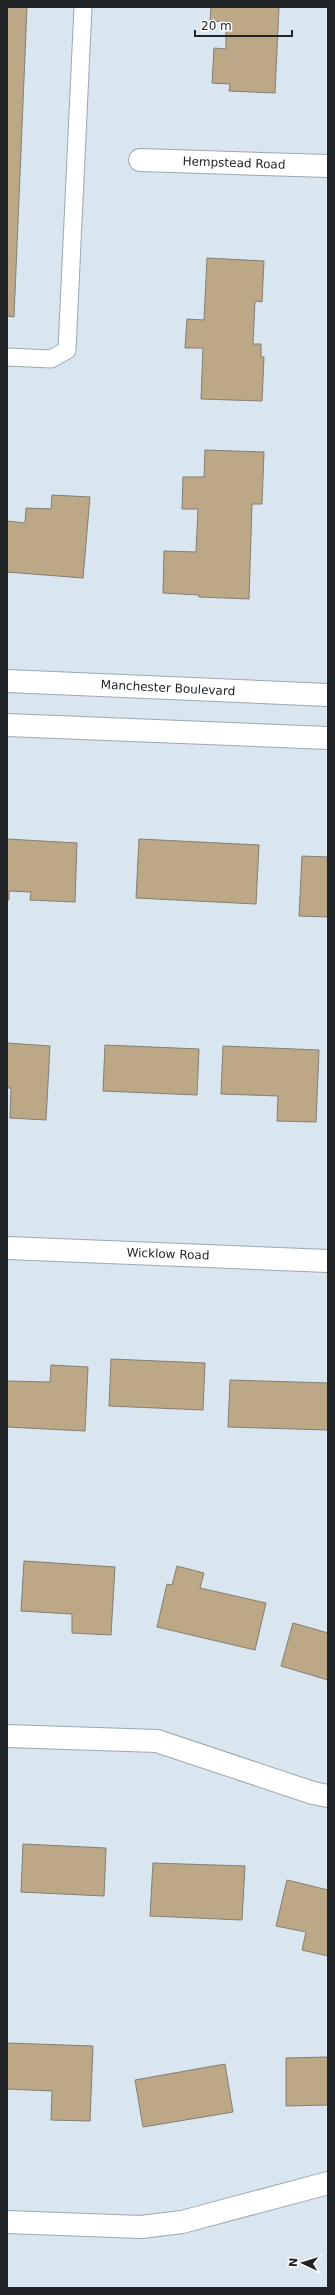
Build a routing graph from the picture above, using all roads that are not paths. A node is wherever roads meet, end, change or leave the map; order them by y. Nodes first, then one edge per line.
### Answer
1 (83, 7) edge
2 (140, 160) dead end
3 (328, 166) edge
4 (7, 357) edge
5 (7, 681) edge
6 (328, 695) edge
7 (7, 725) edge
8 (328, 738) edge
9 (7, 1248) edge
10 (328, 1261) edge
11 (7, 1736) edge
12 (328, 1796) edge
13 (328, 2183) edge
14 (7, 2222) edge

1 - 4 lane
2 - 3 street, Hempstead Road
5 - 6 street, Manchester Boulevard
7 - 8 street
9 - 10 street, Wicklow Road
11 - 12 street
13 - 14 street

